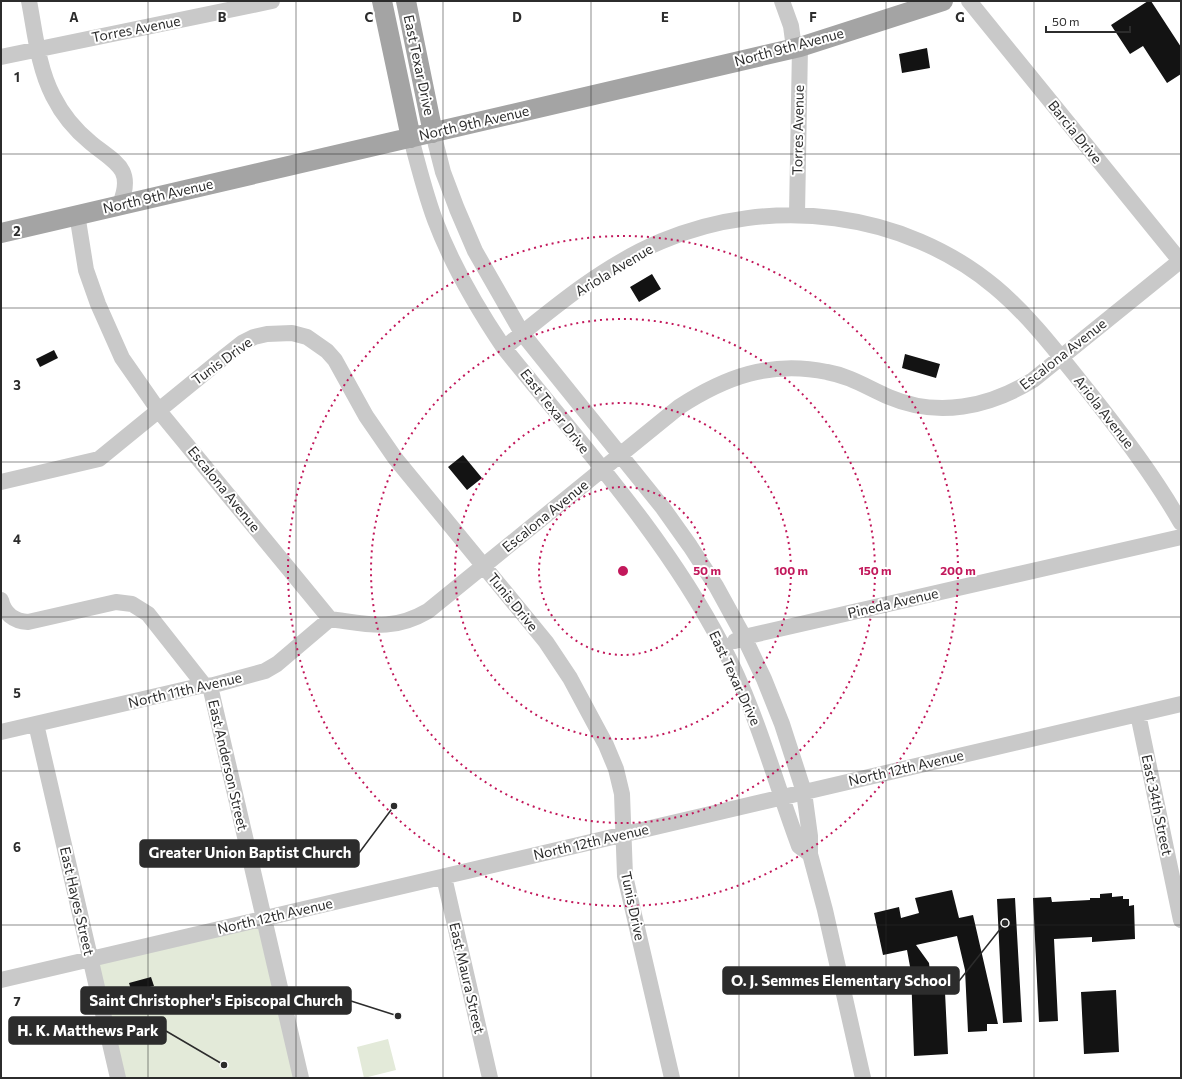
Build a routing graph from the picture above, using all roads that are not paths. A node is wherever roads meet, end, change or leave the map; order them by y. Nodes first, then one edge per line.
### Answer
1 (29, 1) edge
2 (272, 1) edge
3 (382, 1) edge
4 (406, 1) edge
5 (782, 1) edge
6 (943, 1) edge
7 (969, 1) edge
8 (797, 47) junction
9 (38, 49) junction
10 (1, 57) edge
11 (433, 133) junction
12 (411, 138) junction
13 (120, 204) junction
14 (77, 214) junction
15 (797, 214) junction
16 (1, 233) edge
17 (1179, 258) edge
18 (522, 333) junction
19 (504, 348) junction
20 (1061, 358) junction
21 (159, 411) junction
22 (621, 456) junction
23 (602, 470) junction
24 (1, 482) edge
25 (1181, 523) edge
26 (1181, 537) edge
27 (484, 566) junction
28 (1, 600) edge
29 (330, 619) junction
30 (744, 637) junction
31 (723, 647) junction
32 (207, 685) junction
33 (1181, 704) edge
34 (1138, 714) junction
35 (36, 724) junction
36 (1, 732) edge
37 (804, 792) junction
38 (781, 798) junction
39 (624, 834) junction
40 (810, 854) junction
41 (1176, 875) edge
42 (444, 877) junction
43 (264, 919) junction
44 (1181, 920) edge
45 (90, 959) junction
46 (1, 980) edge
47 (669, 1077) edge
48 (118, 1078) edge
49 (301, 1078) edge
50 (490, 1078) edge
51 (863, 1078) edge

1 - 9 street
2 - 9 street, Torres Avenue
3 - 12 main road, East Texar Drive
4 - 11 main road, East Texar Drive
5 - 8 street, Torres Avenue
6 - 8 main road, North 9th Avenue
7 - 17 street, Barcia Drive
8 - 11 main road, North 9th Avenue
8 - 15 street, Torres Avenue
9 - 10 street, Torres Avenue
9 - 13 street
11 - 12 main road, North 9th Avenue
11 - 18 street, East Texar Drive
12 - 13 main road, North 9th Avenue
12 - 19 street, East Texar Drive
13 - 14 main road, North 9th Avenue
14 - 16 main road, North 9th Avenue
14 - 21 street, Escalona Avenue
15 - 18 street, Ariola Avenue
15 - 20 street, Ariola Avenue
17 - 20 street, Escalona Avenue
18 - 19 street, Ariola Avenue
18 - 22 street, East Texar Drive
19 - 23 street, East Texar Drive
20 - 22 street, Escalona Avenue
20 - 25 street, Ariola Avenue
21 - 24 street, Tunis Drive
21 - 27 street, Tunis Drive
21 - 29 street, Escalona Avenue
22 - 23 street, Escalona Avenue
22 - 30 street, East Texar Drive
23 - 27 street, Escalona Avenue
23 - 31 street, East Texar Drive
26 - 30 street, Pineda Avenue
27 - 29 street, Escalona Avenue
27 - 39 street, Tunis Drive
28 - 32 street, East Anderson Street
29 - 32 street, North 11th Avenue
30 - 31 street, Pineda Avenue
30 - 37 street, East Texar Drive
31 - 38 street, East Texar Drive
32 - 35 street, North 11th Avenue
32 - 43 street, East Anderson Street
33 - 34 street, North 12th Avenue
34 - 37 street, North 12th Avenue
34 - 41 street, East 34th Street
35 - 36 street, North 11th Avenue
35 - 45 street, East Hayes Street
37 - 38 street, North 12th Avenue
37 - 40 street, East Texar Drive
38 - 39 street, North 12th Avenue
38 - 40 street, East Texar Drive
39 - 42 street, North 12th Avenue
39 - 47 street, Tunis Drive
40 - 51 street
41 - 44 street, East 34th Street
42 - 43 street, North 12th Avenue
42 - 50 street, East Maura Street
43 - 45 street, North 12th Avenue
43 - 49 street, East Anderson Street
45 - 46 street, North 12th Avenue
45 - 48 street, East Hayes Street

